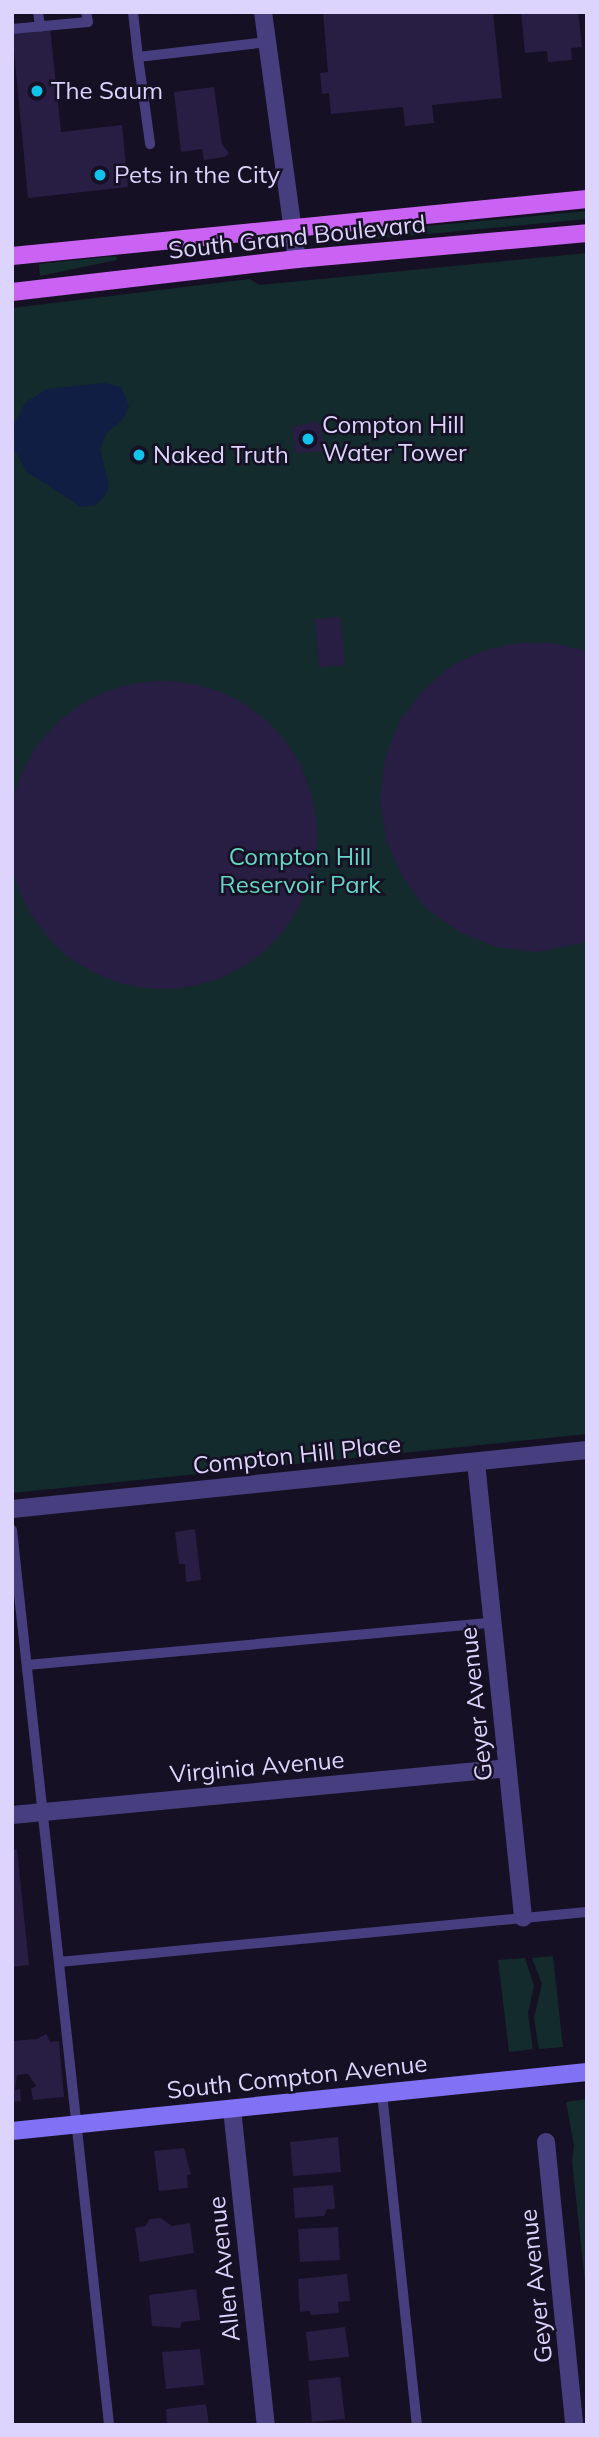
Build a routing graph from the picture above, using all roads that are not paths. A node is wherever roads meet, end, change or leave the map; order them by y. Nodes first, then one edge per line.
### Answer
1 (38, 12) edge
2 (86, 12) edge
3 (133, 12) edge
4 (263, 12) edge
5 (40, 27) junction
6 (12, 29) edge
7 (267, 42) junction
8 (138, 57) junction
9 (150, 144) dead end
10 (587, 199) edge
11 (294, 227) junction
12 (587, 233) edge
13 (12, 256) edge
14 (297, 259) junction
15 (12, 292) edge
16 (587, 1450) edge
17 (476, 1462) junction
18 (12, 1509) edge
19 (12, 1530) edge
20 (493, 1623) junction
21 (27, 1665) junction
22 (507, 1768) junction
23 (43, 1812) junction
24 (12, 1815) edge
25 (587, 1912) edge
26 (523, 1918) junction
27 (59, 1962) junction
28 (587, 2072) edge
29 (382, 2093) junction
30 (232, 2109) junction
31 (76, 2124) junction
32 (12, 2131) edge
33 (546, 2142) dead end
34 (109, 2425) edge
35 (266, 2425) edge
36 (417, 2425) edge
37 (574, 2425) edge

1 - 5 lane
2 - 5 lane
3 - 8 lane
4 - 7 street
5 - 6 lane
7 - 8 lane
7 - 11 street
8 - 9 lane
10 - 11 main road, South Grand Boulevard
11 - 13 main road, South Grand Boulevard
11 - 14 street
12 - 14 main road, South Grand Boulevard
14 - 15 main road, South Grand Boulevard
16 - 17 street, Compton Hill Place
17 - 18 street, Compton Hill Place
17 - 20 street, Geyer Avenue
19 - 21 lane
20 - 21 lane
20 - 22 street, Geyer Avenue
21 - 23 lane
22 - 23 street, Virginia Avenue
22 - 26 street, Geyer Avenue
23 - 24 street, Virginia Avenue
23 - 27 lane
25 - 26 lane
26 - 27 lane
27 - 31 lane
28 - 29 main road, South Compton Avenue
29 - 30 main road, South Compton Avenue
29 - 36 lane
30 - 31 main road, South Compton Avenue
30 - 35 street, Allen Avenue
31 - 32 main road, South Compton Avenue
31 - 34 lane
33 - 37 street, Geyer Avenue

